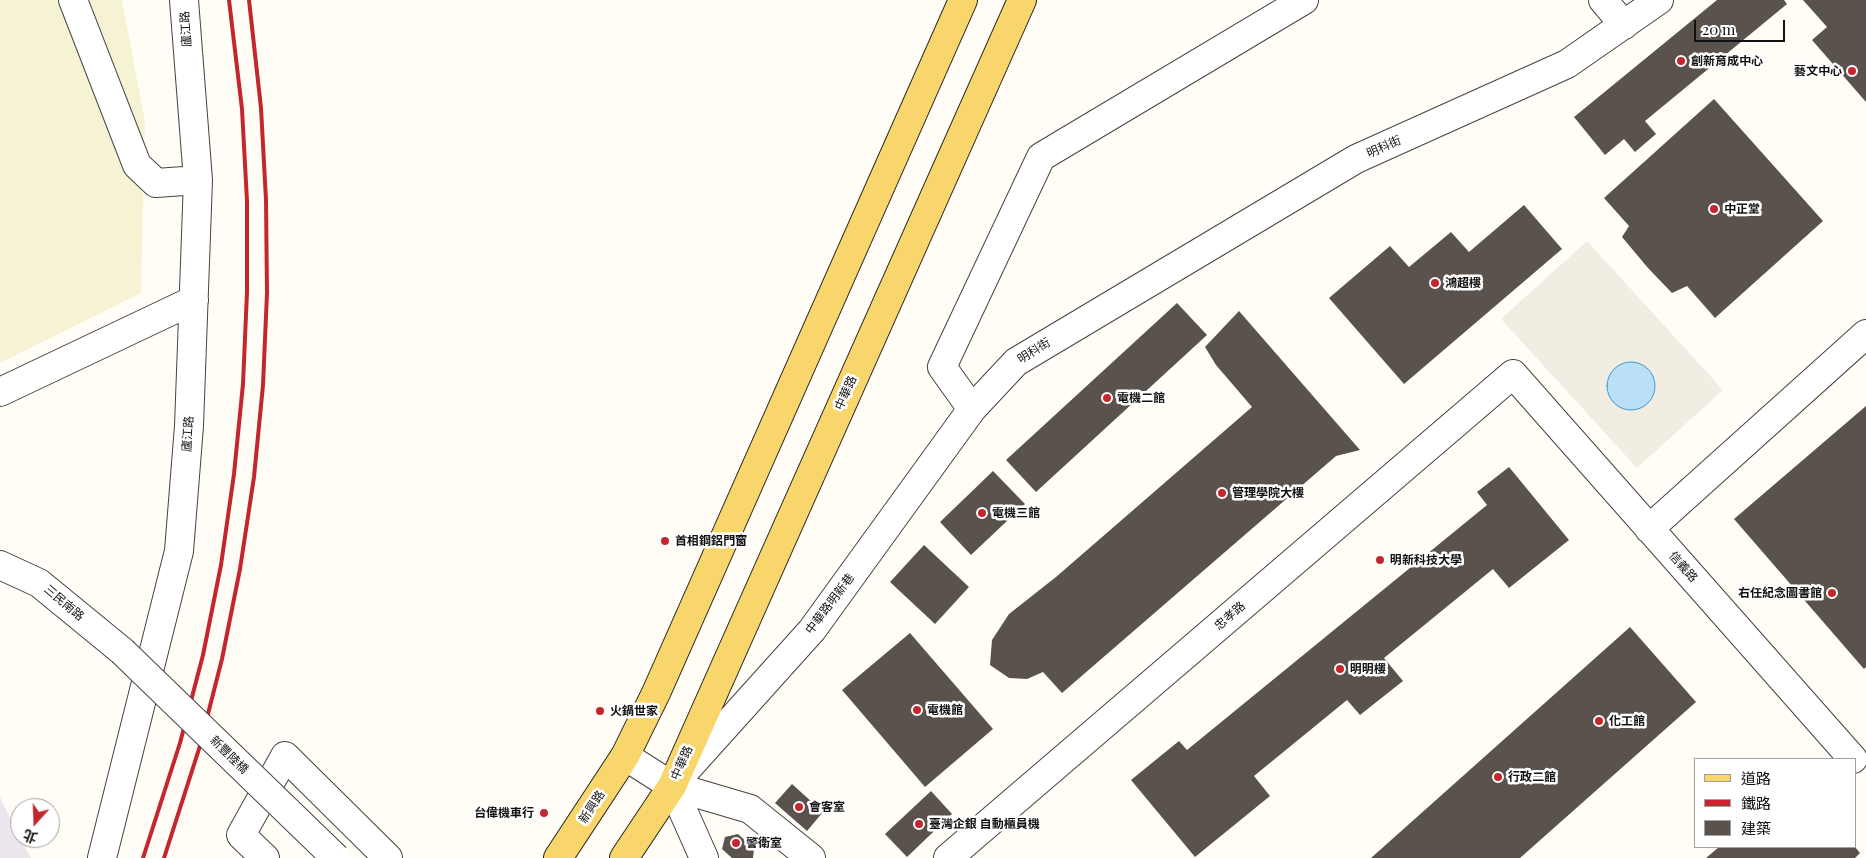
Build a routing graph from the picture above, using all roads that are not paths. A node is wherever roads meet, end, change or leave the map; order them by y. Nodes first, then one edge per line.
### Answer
1 (73, 0) edge
2 (184, 0) edge
3 (963, 0) edge
4 (1022, 0) edge
5 (1304, 0) edge
6 (1603, 0) edge
7 (1659, 0) edge
8 (1624, 25) junction
9 (198, 180) junction
10 (194, 300) junction
11 (1866, 334) edge
12 (1513, 374) joint
13 (0, 392) edge
14 (972, 408) junction
15 (1649, 528) junction
16 (0, 565) edge
17 (122, 651) joint
18 (625, 756) junction
19 (1852, 758) edge
20 (1856, 762) edge
21 (1866, 774) edge
22 (672, 786) junction
23 (102, 858) edge
24 (265, 858) edge
25 (336, 858) edge
26 (388, 858) edge
27 (558, 858) edge
28 (624, 858) edge
29 (704, 858) edge
30 (811, 858) edge
31 (948, 858) edge

1 - 9 street
2 - 9 street, 廬江路
3 - 18 main road
4 - 22 main road, 中華路
5 - 14 street
6 - 8 street
7 - 8 street
8 - 14 street, 明科街
9 - 10 street, 廬江路
10 - 13 street
10 - 23 street, 廬江路
11 - 15 street
12 - 15 street, 信義路
12 - 31 street, 忠孝路
14 - 22 street, 中華路明新巷
15 - 19 street, 信義路
16 - 17 street, 三民南路
17 - 25 street, 新豐陸橋, bridge
18 - 22 street
18 - 27 main road, 新興路
20 - 21 street, 信義路
22 - 28 main road
22 - 29 street
22 - 30 street
24 - 26 street

